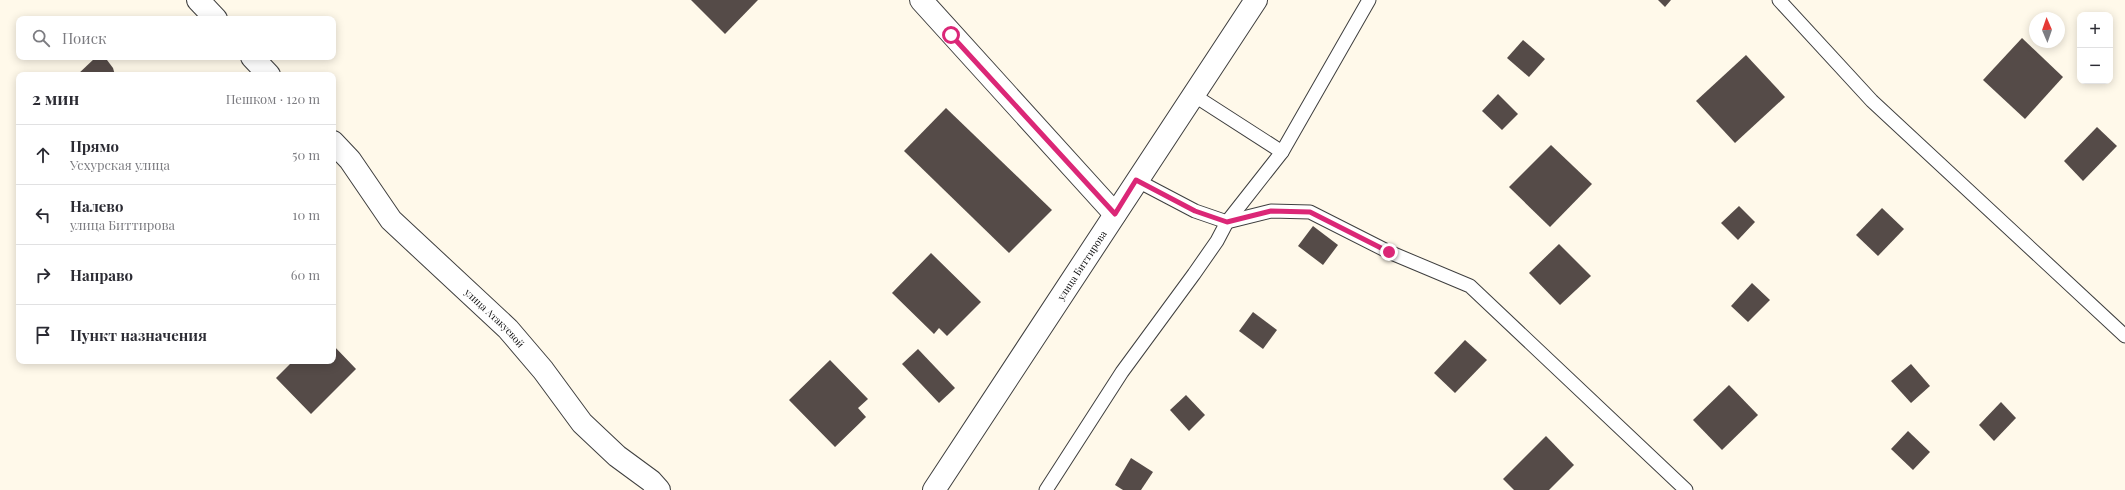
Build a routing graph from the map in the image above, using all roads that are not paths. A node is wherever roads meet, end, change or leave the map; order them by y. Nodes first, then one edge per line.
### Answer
1 (198, 0) edge
2 (922, 0) edge
3 (1256, 0) edge
4 (1369, 0) edge
5 (1779, 0) edge
6 (213, 16) edge
7 (255, 60) edge
8 (266, 72) edge
9 (1195, 96) junction
10 (336, 145) edge
11 (1282, 152) junction
12 (1136, 180) junction
13 (1115, 214) junction
14 (1227, 222) junction
15 (2125, 336) edge
16 (659, 490) edge
17 (934, 490) edge
18 (1046, 490) edge
19 (1686, 490) edge

1 - 6 street
2 - 13 street
3 - 9 street, улица Биттирова
4 - 11 lane
5 - 15 lane
7 - 8 street
9 - 11 lane
9 - 12 street, улица Биттирова
10 - 16 street, улица Атакуевой
11 - 14 lane
12 - 13 street, улица Биттирова
12 - 14 lane
13 - 17 street, улица Биттирова
14 - 18 lane
14 - 19 lane

